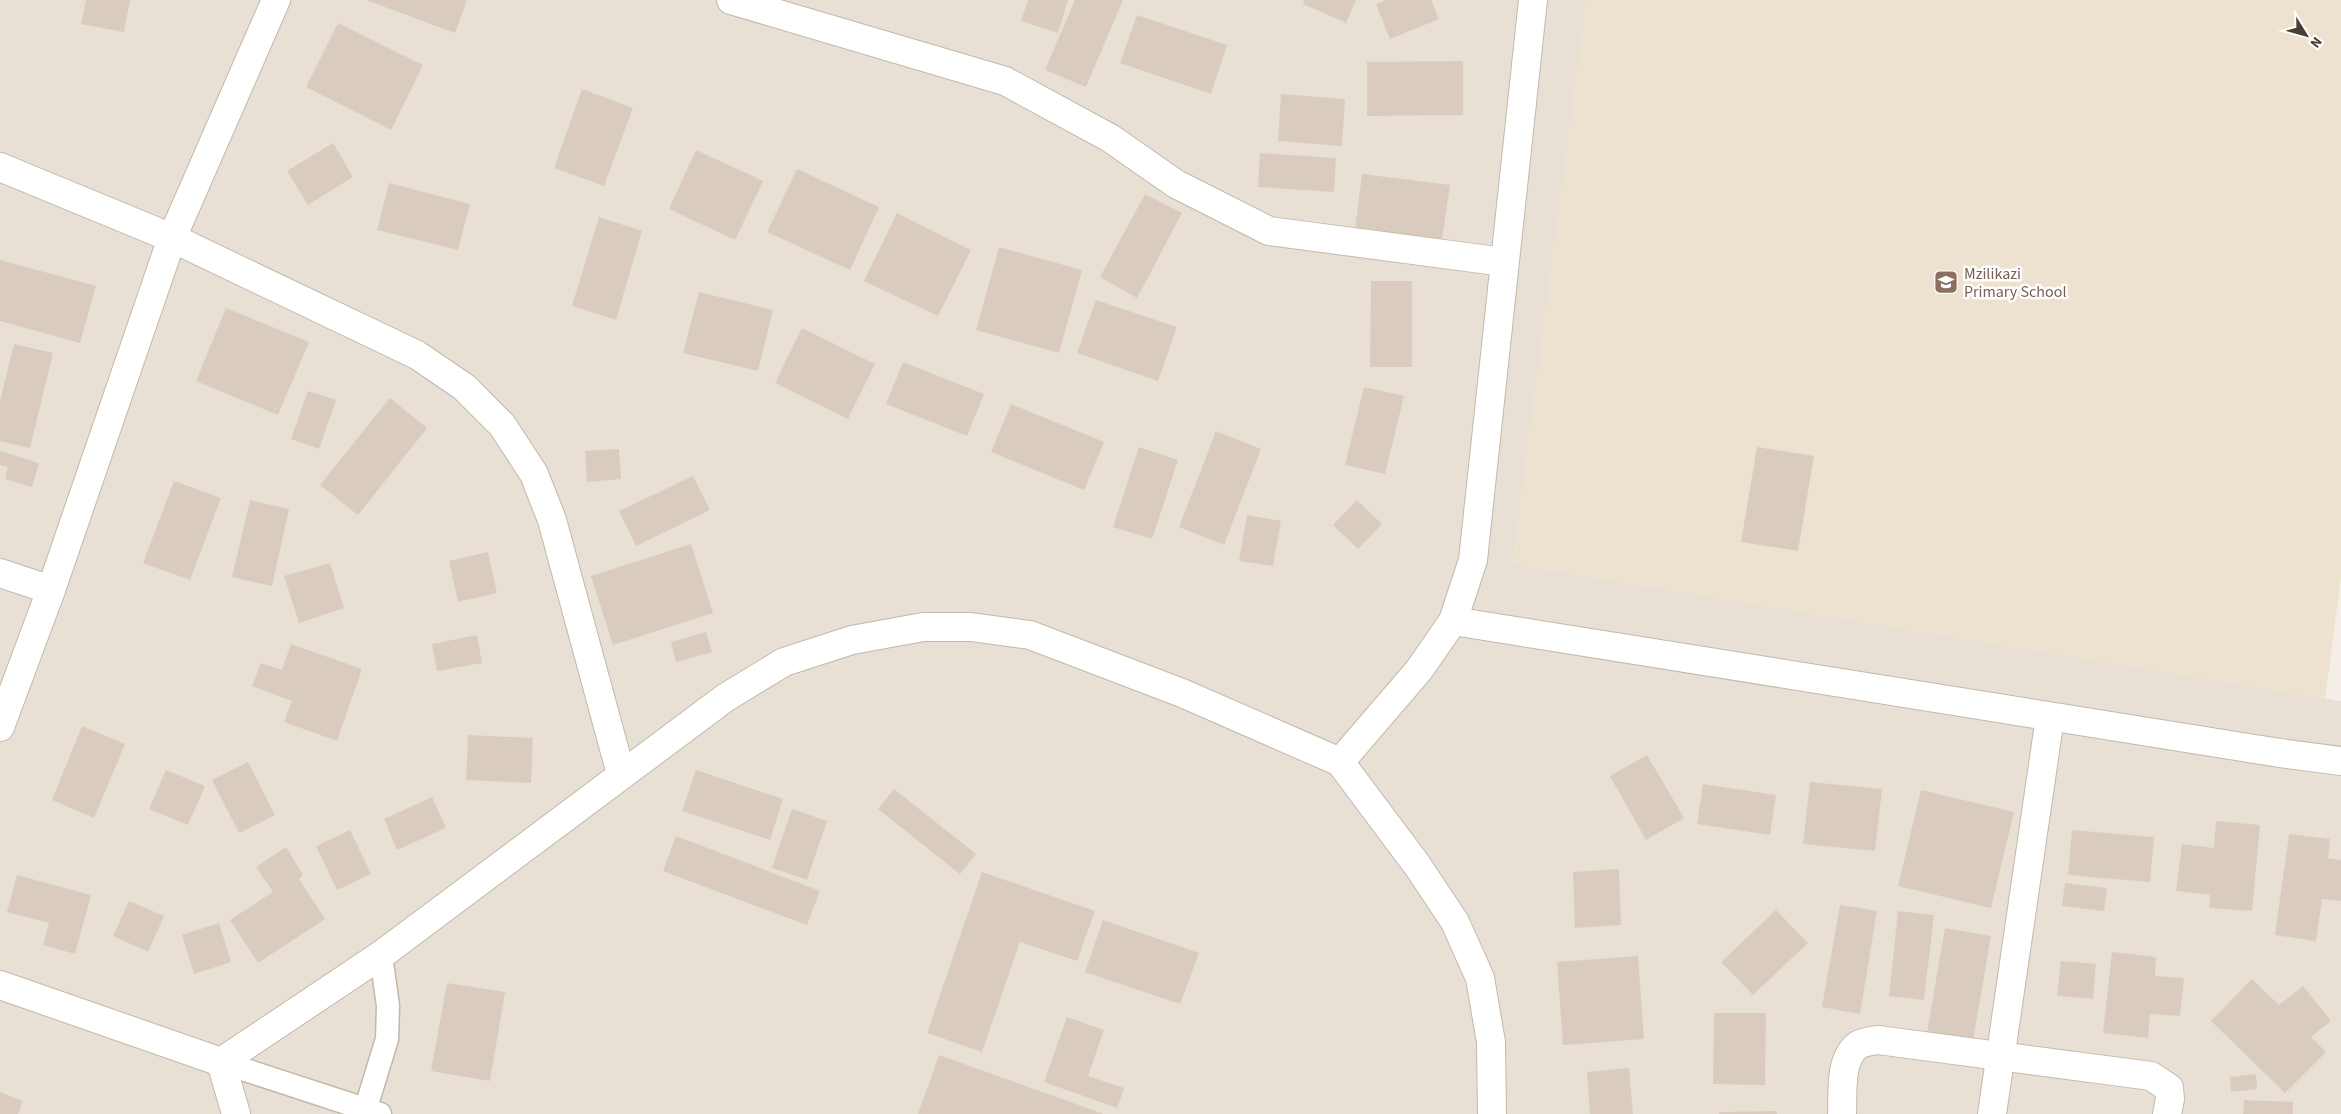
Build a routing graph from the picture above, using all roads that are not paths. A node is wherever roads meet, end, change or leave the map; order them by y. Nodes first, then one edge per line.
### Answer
1 (276, 0) edge
2 (731, 0) edge
3 (1533, 0) edge
4 (0, 167) edge
5 (172, 238) junction
6 (1504, 262) junction
7 (0, 573) edge
8 (51, 590) junction
9 (1453, 620) junction
10 (2050, 716) junction
11 (0, 728) edge
12 (2341, 761) edge
13 (1340, 762) junction
14 (621, 774) junction
15 (381, 955) junction
16 (0, 985) edge
17 (2001, 1055) junction
18 (221, 1062) junction
19 (370, 1112) edge
20 (236, 1114) edge
21 (1492, 1114) edge
22 (1842, 1114) edge
23 (1992, 1114) edge
24 (2166, 1114) edge

1 - 5 street
2 - 6 street
3 - 6 street
4 - 5 street
5 - 8 street
5 - 14 street
6 - 9 street
7 - 8 street
8 - 11 street
9 - 10 street
9 - 13 street
10 - 12 street
10 - 17 street
13 - 14 street
13 - 21 street
14 - 15 street
15 - 18 street
15 - 19 lane
16 - 18 street
17 - 22 street
17 - 23 street
17 - 24 street
18 - 19 lane
18 - 20 street

